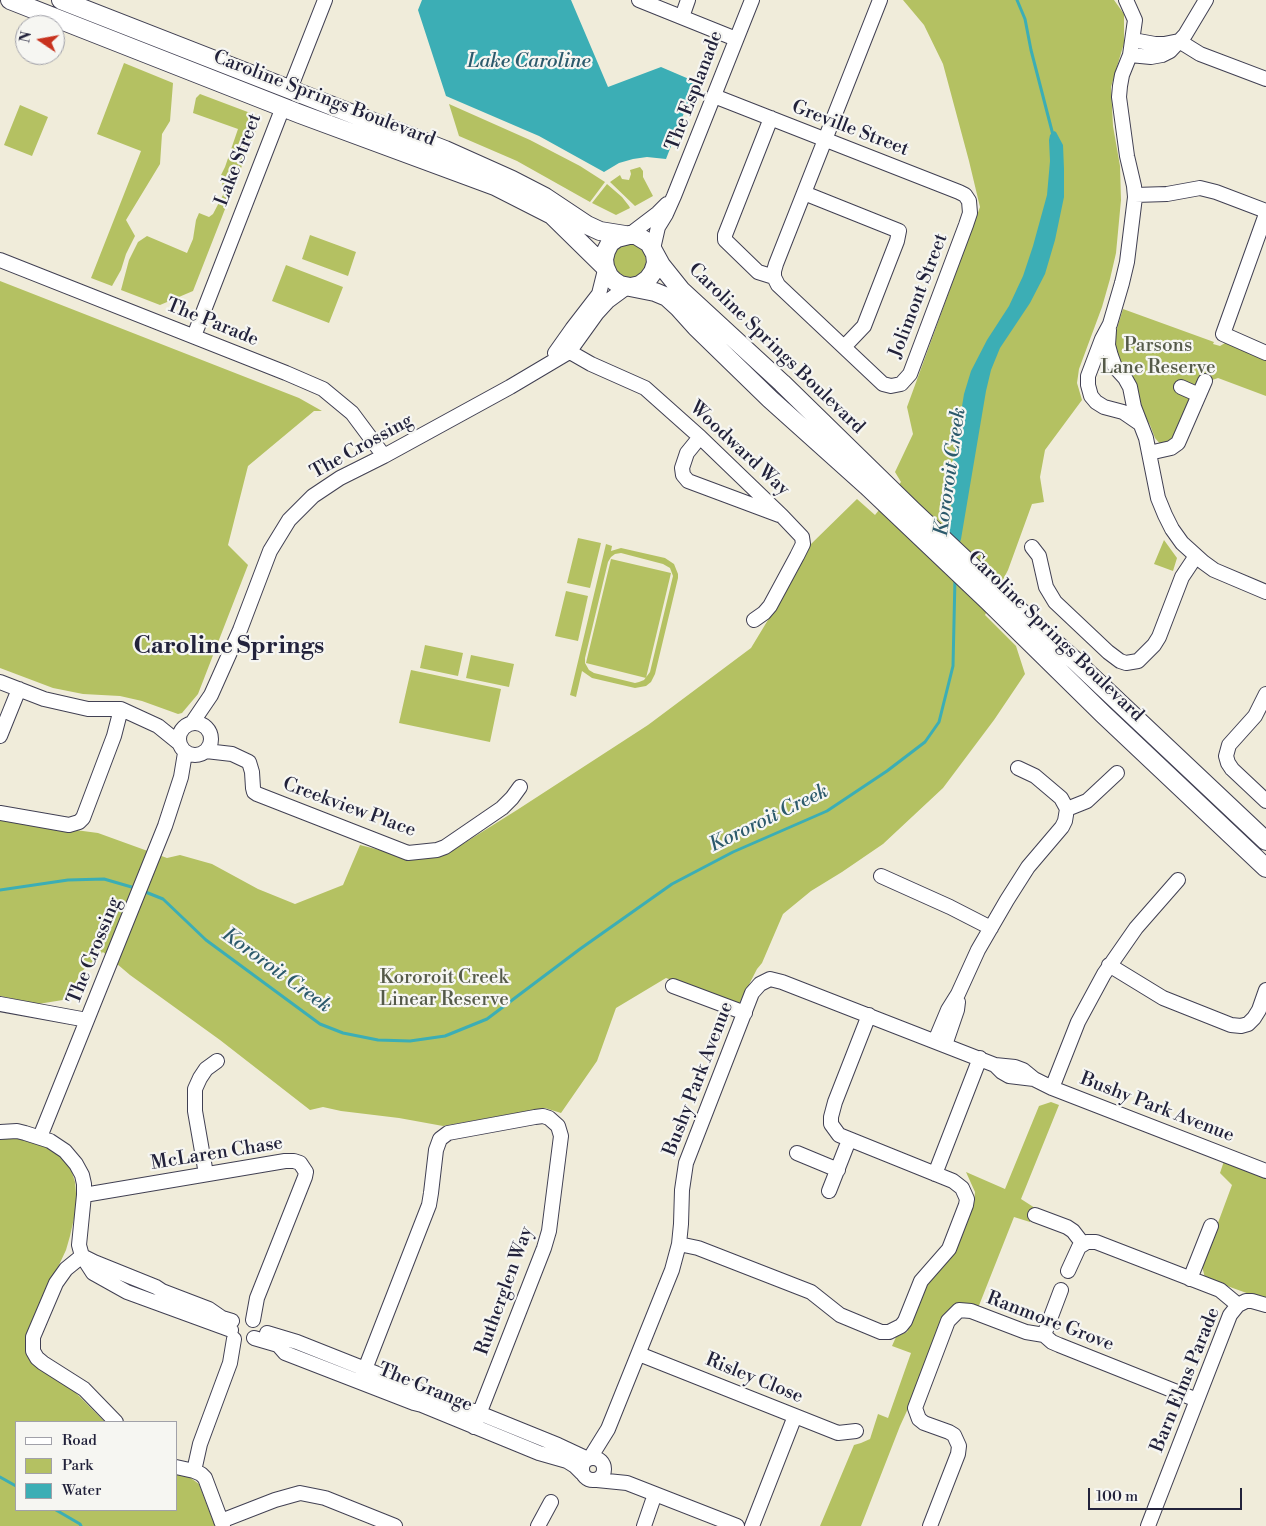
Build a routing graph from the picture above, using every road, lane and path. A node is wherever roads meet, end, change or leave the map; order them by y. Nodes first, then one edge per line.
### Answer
1 (10, 0) edge
2 (61, 0) edge
3 (325, 0) edge
4 (639, 0) edge
5 (688, 0) edge
6 (752, 0) edge
7 (880, 0) edge
8 (1126, 0) edge
9 (1206, 0) edge
10 (682, 17) junction
11 (736, 39) junction
12 (1133, 40) junction
13 (1180, 41) junction
14 (1130, 55) junction
15 (1266, 79) edge
16 (290, 89) junction
17 (714, 96) junction
18 (283, 107) junction
19 (771, 118) junction
20 (825, 139) junction
21 (1134, 191) junction
22 (804, 193) junction
23 (674, 196) junction
24 (969, 200) joint
25 (1266, 213) edge
26 (627, 235) junction
27 (654, 251) junction
28 (0, 260) edge
29 (605, 269) junction
30 (774, 277) junction
31 (629, 287) junction
32 (1110, 324) junction
33 (194, 336) junction
34 (844, 347) junction
35 (564, 349) junction
36 (1266, 353) edge
37 (1111, 356) junction
38 (1094, 358) junction
39 (1205, 381) dead end
40 (1181, 387) dead end
41 (1199, 395) junction
42 (1133, 400) junction
43 (1125, 414) junction
44 (1139, 423) junction
45 (700, 437) junction
46 (1149, 453) junction
47 (384, 456) junction
48 (782, 516) junction
49 (911, 519) junction
50 (1032, 547) dead end
51 (1196, 556) junction
52 (1266, 592) edge
53 (754, 620) dead end
54 (0, 682) edge
55 (18, 689) junction
56 (1266, 694) edge
57 (211, 696) junction
58 (121, 709) junction
59 (158, 726) junction
60 (187, 726) junction
61 (0, 736) edge
62 (206, 744) junction
63 (182, 748) junction
64 (1018, 768) dead end
65 (1117, 773) dead end
66 (180, 777) junction
67 (520, 787) dead end
68 (1266, 801) edge
69 (1067, 810) junction
70 (0, 813) edge
71 (1266, 841) edge
72 (1266, 868) edge
73 (881, 876) dead end
74 (1178, 880) dead end
75 (991, 928) junction
76 (1109, 966) junction
77 (673, 986) dead end
78 (1266, 990) edge
79 (0, 1004) edge
80 (745, 1013) junction
81 (869, 1015) junction
82 (87, 1020) junction
83 (940, 1043) junction
84 (980, 1058) junction
85 (217, 1061) dead end
86 (1052, 1088) junction
87 (0, 1132) edge
88 (40, 1137) junction
89 (849, 1140) junction
90 (797, 1153) dead end
91 (838, 1170) junction
92 (1266, 1171) edge
93 (206, 1174) junction
94 (935, 1174) junction
95 (829, 1191) dead end
96 (84, 1195) junction
97 (1035, 1215) dead end
98 (1211, 1226) dead end
99 (679, 1244) junction
100 (1083, 1244) junction
101 (82, 1256) junction
102 (1068, 1271) dead end
103 (1190, 1278) junction
104 (1061, 1290) dead end
105 (1238, 1304) junction
106 (1266, 1305) edge
107 (244, 1330) junction
108 (1044, 1335) junction
109 (639, 1354) junction
110 (362, 1375) junction
111 (1197, 1400) junction
112 (479, 1413) junction
113 (795, 1416) junction
114 (115, 1421) edge
115 (474, 1427) junction
116 (856, 1431) dead end
117 (560, 1453) junction
118 (596, 1461) junction
119 (178, 1467) edge
120 (194, 1471) junction
121 (582, 1473) junction
122 (597, 1480) junction
123 (627, 1483) junction
124 (655, 1494) junction
125 (551, 1502) dead end
126 (222, 1524) edge
127 (395, 1526) edge
128 (538, 1526) edge
129 (644, 1526) edge
130 (737, 1526) edge
131 (752, 1526) edge
132 (930, 1526) edge
133 (1148, 1526) edge

1 - 18 main road, Caroline Springs Boulevard
2 - 16 main road, Caroline Springs Boulevard
3 - 16 street, Lake Street
4 - 10 street
5 - 10 street
6 - 11 street, The Esplanade
7 - 20 street
8 - 12 street
9 - 13 street
10 - 11 street
11 - 17 street, The Esplanade
12 - 13 street
12 - 14 street
13 - 14 street
13 - 15 street
14 - 21 street
16 - 18 main road, Lake Street
16 - 26 main road, Caroline Springs Boulevard
17 - 19 street, Greville Street
17 - 23 street, The Esplanade
18 - 29 main road, Caroline Springs Boulevard
18 - 33 street, Lake Street
19 - 20 street, Greville Street
19 - 30 street
20 - 22 street
20 - 24 street, Greville Street
21 - 25 street
21 - 32 street
22 - 30 street
22 - 34 street
23 - 26 street, The Esplanade
23 - 27 street, The Esplanade
24 - 34 street, Jolimont Street
25 - 36 street
26 - 27 main road
26 - 29 main road
27 - 31 main road
27 - 49 main road, Caroline Springs Boulevard
28 - 33 street, The Parade
29 - 31 main road
29 - 35 street, The Crossing
30 - 34 street
31 - 35 street, The Crossing
31 - 49 main road, Caroline Springs Boulevard
32 - 37 street
32 - 38 street
33 - 47 street, The Parade
35 - 45 street, Woodward Way
35 - 47 street, The Crossing
37 - 38 street
37 - 42 street
38 - 43 street
39 - 41 street
40 - 41 street
41 - 46 street
42 - 43 street
42 - 44 street
43 - 44 street
44 - 46 street
45 - 48 street, Woodward Way
45 - 48 street
46 - 51 street
47 - 57 street, The Crossing
48 - 53 street, Woodward Way
49 - 71 main road, Caroline Springs Boulevard
49 - 72 main road, Caroline Springs Boulevard
50 - 51 street
51 - 52 street
54 - 55 street
55 - 58 street
55 - 61 street
56 - 68 street
57 - 60 street, The Crossing
57 - 62 street, The Crossing
58 - 59 street
58 - 70 street
59 - 60 street
59 - 63 street
60 - 62 street
60 - 63 street, The Crossing
62 - 63 street
62 - 66 street, The Crossing
62 - 67 street, Creekview Place
63 - 66 street, The Crossing
64 - 69 street
65 - 69 street
66 - 82 street, The Crossing
69 - 75 street
73 - 75 street
74 - 76 street
75 - 83 street
76 - 78 street
76 - 86 street
77 - 80 street
79 - 82 street
80 - 81 street, Bushy Park Avenue
80 - 99 street, Bushy Park Avenue
81 - 83 street, Bushy Park Avenue
81 - 89 street
82 - 88 street, The Crossing
83 - 84 street, Bushy Park Avenue
84 - 86 street, Bushy Park Avenue
84 - 94 street
85 - 93 street
86 - 92 street, Bushy Park Avenue
87 - 88 street
88 - 96 street
89 - 91 street
89 - 94 street
90 - 91 street
91 - 95 street
93 - 96 street, McLaren Chase
93 - 107 street, McLaren Chase
94 - 99 street
96 - 101 street
97 - 100 street
98 - 103 street
99 - 109 street, Bushy Park Avenue
100 - 102 street
100 - 103 street
101 - 107 street, The Grange
101 - 114 street
103 - 105 street
104 - 108 street
105 - 106 street, Barn Elms Parade
105 - 111 street, Barn Elms Parade
107 - 110 street, The Grange
107 - 120 street, McLaren Chase
108 - 111 street, Ranmore Grove
108 - 132 street, Ranmore Grove
109 - 113 street, Risley Close
109 - 118 street, Bushy Park Avenue
110 - 112 street, The Grange
110 - 112 street, Rutherglen Way
110 - 115 street, The Grange
111 - 133 street, Barn Elms Parade
112 - 115 street, Rutherglen Way
112 - 117 street, The Grange
113 - 116 street, Risley Close
113 - 131 street
115 - 117 street, The Grange
117 - 118 street, The Grange
117 - 121 street, The Grange
118 - 121 street
118 - 122 street
118 - 123 street, The Grange
119 - 120 street
120 - 126 street
121 - 122 street
122 - 123 street
123 - 124 street
124 - 129 street
124 - 130 street
125 - 128 street
126 - 127 street

